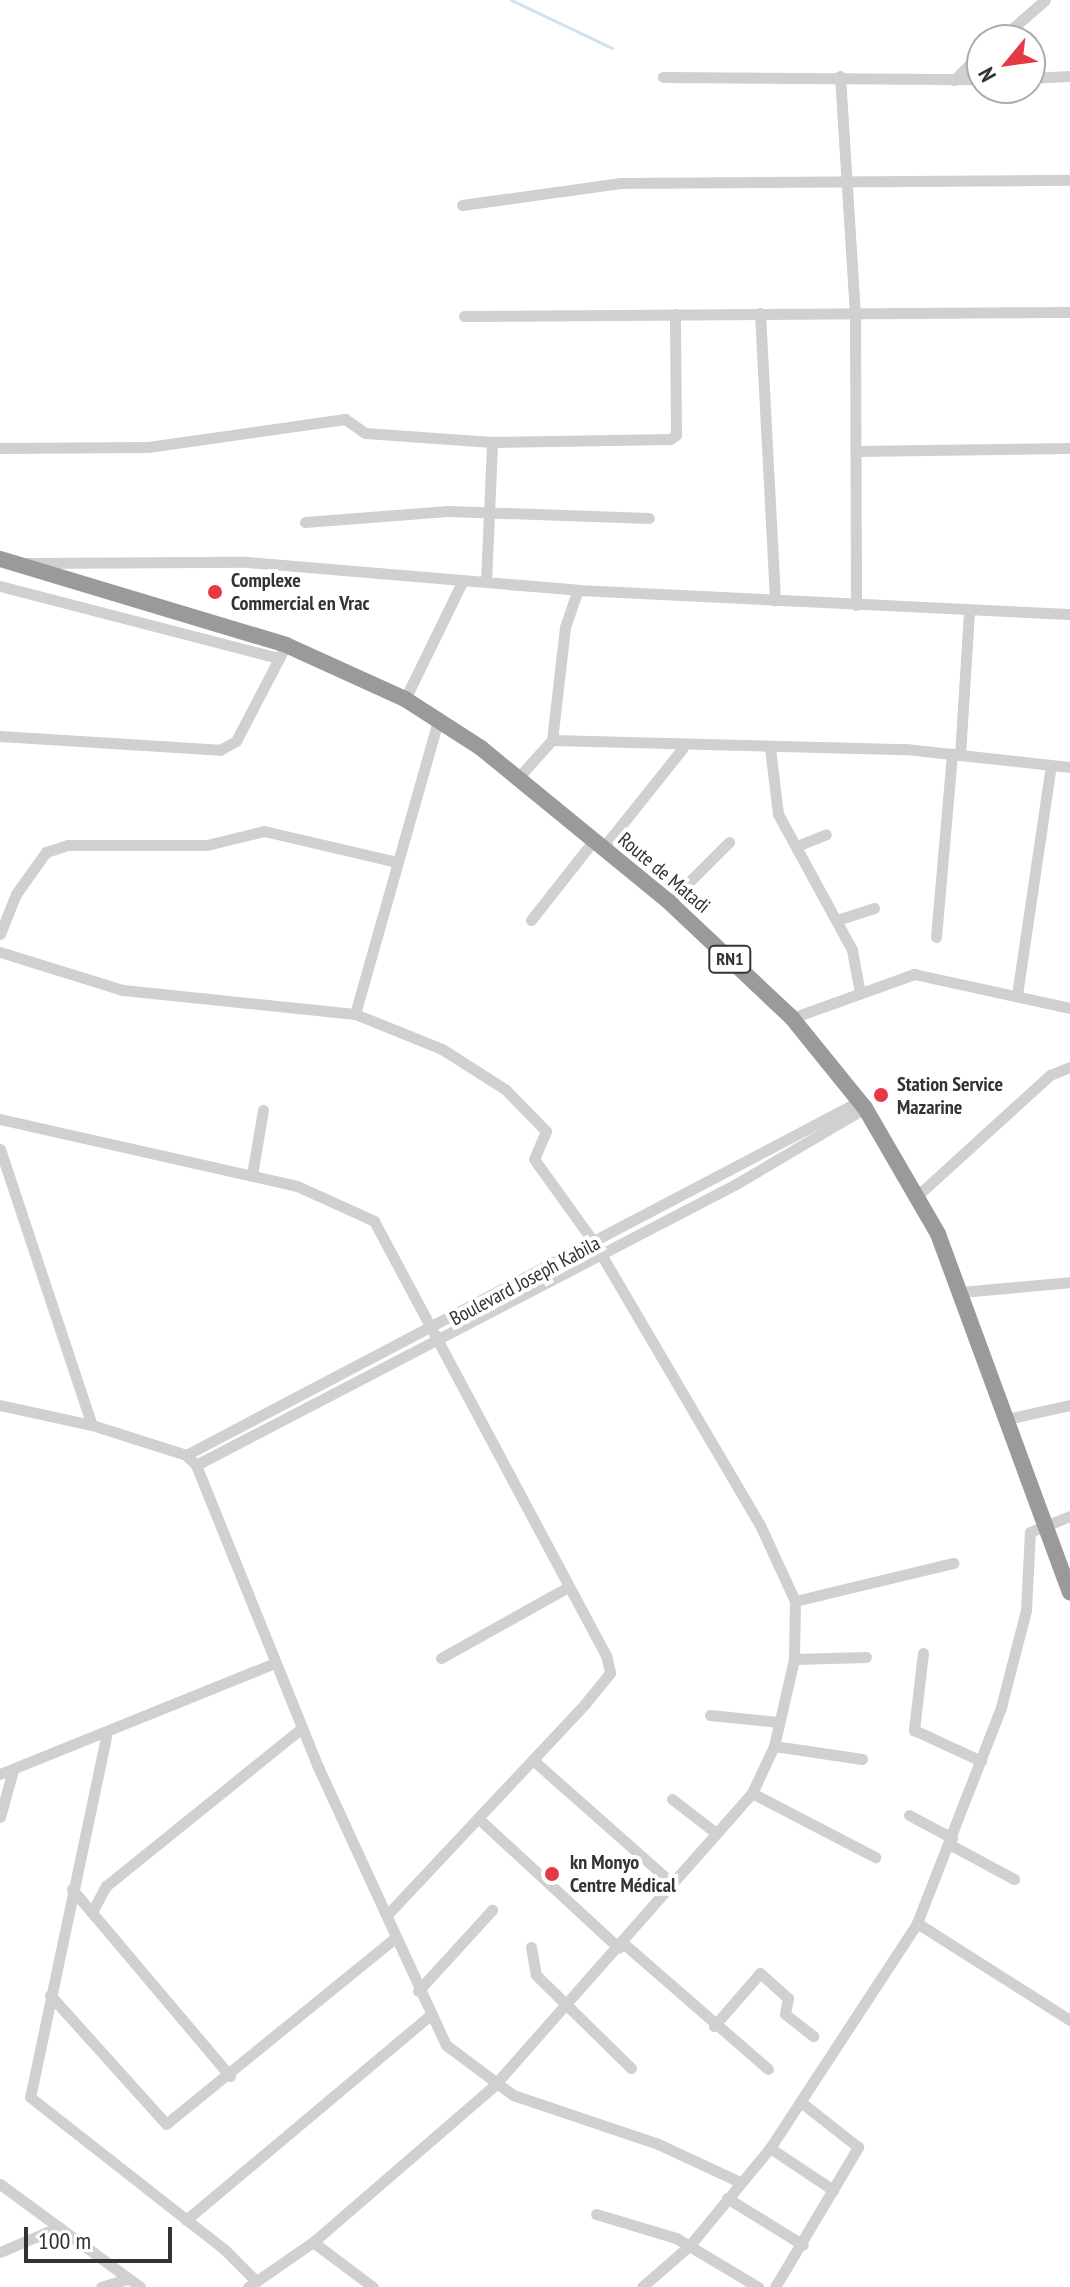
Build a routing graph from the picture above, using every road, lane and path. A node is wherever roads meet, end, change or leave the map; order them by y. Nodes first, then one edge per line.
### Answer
1 (1045, 0) edge
2 (1017, 24) edge
3 (966, 68) edge
4 (840, 76) junction
5 (1070, 76) edge
6 (663, 77) dead end
7 (1046, 77) edge
8 (954, 80) junction
9 (966, 80) edge
10 (848, 182) junction
11 (1069, 183) edge
12 (462, 205) dead end
13 (855, 312) junction
14 (1070, 312) edge
15 (760, 313) junction
16 (675, 314) junction
17 (464, 316) dead end
18 (492, 442) junction
19 (0, 448) edge
20 (1070, 448) edge
21 (856, 451) junction
22 (488, 515) junction
23 (649, 518) dead end
24 (305, 522) dead end
25 (7, 561) edge
26 (463, 580) junction
27 (486, 582) junction
28 (0, 586) edge
29 (578, 590) junction
30 (775, 601) junction
31 (856, 605) junction
32 (969, 611) junction
33 (1070, 614) edge
34 (282, 651) junction
35 (405, 699) junction
36 (439, 718) junction
37 (0, 736) edge
38 (552, 740) junction
39 (770, 748) junction
40 (682, 749) junction
41 (956, 755) junction
42 (1051, 765) junction
43 (1070, 767) edge
44 (518, 778) junction
45 (826, 834) dead end
46 (729, 842) dead end
47 (599, 844) junction
48 (797, 846) junction
49 (397, 862) junction
50 (669, 902) junction
51 (874, 908) dead end
52 (531, 920) dead end
53 (837, 920) junction
54 (0, 934) edge
55 (936, 937) dead end
56 (0, 952) edge
57 (860, 993) junction
58 (1017, 995) junction
59 (1070, 1008) edge
60 (355, 1014) junction
61 (792, 1018) junction
62 (1070, 1067) edge
63 (862, 1104) junction
64 (263, 1110) dead end
65 (0, 1119) edge
66 (0, 1149) edge
67 (252, 1175) junction
68 (917, 1196) junction
69 (598, 1249) junction
70 (1070, 1282) edge
71 (961, 1292) junction
72 (436, 1328) junction
73 (436, 1341) junction
74 (0, 1405) edge
75 (1070, 1405) edge
76 (1007, 1419) junction
77 (92, 1425) junction
78 (186, 1455) junction
79 (196, 1465) junction
80 (1070, 1516) edge
81 (1045, 1522) junction
82 (953, 1563) dead end
83 (568, 1587) junction
84 (1070, 1593) edge
85 (795, 1601) junction
86 (923, 1653) dead end
87 (866, 1657) dead end
88 (441, 1658) dead end
89 (794, 1659) junction
90 (275, 1663) junction
91 (710, 1715) dead end
92 (779, 1722) junction
93 (302, 1728) junction
94 (106, 1737) junction
95 (774, 1746) junction
96 (862, 1759) dead end
97 (534, 1761) junction
98 (981, 1761) junction
99 (13, 1770) junction
100 (0, 1774) edge
101 (752, 1793) junction
102 (672, 1799) dead end
103 (909, 1815) dead end
104 (0, 1817) edge
105 (479, 1819) junction
106 (716, 1833) junction
107 (950, 1841) junction
108 (875, 1857) dead end
109 (1014, 1879) dead end
110 (673, 1884) junction
111 (72, 1889) junction
112 (492, 1910) dead end
113 (92, 1912) junction
114 (387, 1915) junction
115 (917, 1923) junction
116 (395, 1938) junction
117 (621, 1945) junction
118 (531, 1947) dead end
119 (418, 1991) junction
120 (50, 1995) junction
121 (565, 2005) junction
122 (428, 2017) junction
123 (1070, 2020) edge
124 (714, 2026) junction
125 (813, 2036) dead end
126 (631, 2068) dead end
127 (768, 2069) dead end
128 (230, 2076) junction
129 (495, 2085) junction
130 (802, 2103) junction
131 (770, 2148) junction
132 (740, 2182) junction
133 (0, 2184) edge
134 (833, 2190) junction
135 (727, 2198) junction
136 (596, 2214) dead end
137 (186, 2220) junction
138 (59, 2227) junction
139 (313, 2242) junction
140 (690, 2245) junction
141 (803, 2245) junction
142 (0, 2252) edge
143 (128, 2279) junction
144 (252, 2285) edge
145 (101, 2287) edge
146 (140, 2287) edge
147 (373, 2287) edge
148 (642, 2287) edge
149 (758, 2287) edge
150 (775, 2287) edge

1 - 2 street
3 - 8 street
4 - 6 street
4 - 8 street
4 - 10 street
5 - 7 street
8 - 9 street
10 - 11 street
10 - 12 street
10 - 13 street
13 - 14 street
13 - 15 street
13 - 21 street
15 - 16 street
15 - 30 street
16 - 17 street
16 - 18 street
18 - 19 street
18 - 22 street
20 - 21 street
21 - 31 street
22 - 23 street
22 - 24 street
22 - 27 street
25 - 26 street
25 - 34 highway, Route de Matadi / RN1
26 - 27 street
26 - 35 street
27 - 29 street
28 - 34 street
29 - 30 street
29 - 38 street
30 - 31 street
31 - 32 street
32 - 33 street
32 - 41 street
34 - 35 highway, Route de Matadi / RN1
34 - 37 street
35 - 36 highway, Route de Matadi / RN1
36 - 44 highway, Route de Matadi / RN1
36 - 49 street
38 - 40 street
38 - 44 street
39 - 40 street
39 - 41 street
39 - 48 street
40 - 47 street
41 - 42 street
41 - 55 street
42 - 43 street
42 - 58 street
44 - 47 highway, Route de Matadi / RN1
45 - 48 street
46 - 50 street
47 - 50 highway, Route de Matadi / RN1
47 - 52 street
48 - 53 street
49 - 54 street
49 - 60 street
50 - 61 highway, Route de Matadi / RN1
51 - 53 street
53 - 57 street
56 - 60 street
57 - 58 street
57 - 61 street
58 - 59 street
60 - 69 street
61 - 63 highway, Route de Matadi / RN1
62 - 68 street
63 - 68 highway, Route de Matadi / RN1
63 - 69 street, Boulevard Joseph Kabila
64 - 67 street
65 - 67 street
66 - 77 street
67 - 72 street
68 - 71 highway, Route de Matadi / RN1
69 - 72 street, Boulevard Joseph Kabila
69 - 73 street, Boulevard Joseph Kabila
69 - 85 street
70 - 71 street
71 - 76 highway, Route de Matadi / RN1
72 - 73 street
72 - 78 street, Boulevard Joseph Kabila
73 - 79 street, Boulevard Joseph Kabila
73 - 83 street
74 - 77 street
75 - 76 street
76 - 81 highway, Route de Matadi / RN1
77 - 78 street
78 - 79 street
79 - 90 street
80 - 81 street
81 - 84 highway, Route de Matadi / RN1
81 - 98 street
82 - 85 street
83 - 88 street
83 - 97 street
85 - 89 street
86 - 98 street
87 - 89 street
89 - 92 street
90 - 93 street
90 - 94 street
91 - 92 street
92 - 95 street
93 - 113 street
93 - 114 street
94 - 99 street
94 - 111 street
95 - 96 street
95 - 101 street
97 - 105 street
97 - 110 street
98 - 107 street
99 - 100 street
99 - 104 street
101 - 106 street
101 - 108 street
102 - 106 street
103 - 107 street
105 - 114 street
105 - 117 street
106 - 110 street
107 - 109 street
107 - 115 street
110 - 117 street
111 - 113 street
111 - 120 street
112 - 119 street
113 - 128 street
114 - 116 street
115 - 123 street
115 - 130 street
116 - 119 street
116 - 128 street
117 - 121 street
117 - 124 street
118 - 121 street
119 - 122 street
120 - 128 street
120 - 137 street
121 - 126 street
121 - 129 street
122 - 129 street
122 - 137 street
124 - 125 street
124 - 127 street
129 - 132 street
129 - 139 street
130 - 131 street
130 - 134 street
131 - 132 street
131 - 134 street
132 - 135 street
133 - 138 street
134 - 141 street
135 - 140 street
135 - 141 street
136 - 140 street
137 - 144 street
138 - 142 street
138 - 143 street
139 - 144 street
139 - 147 street
140 - 148 street
140 - 149 street
141 - 150 street
143 - 145 street
143 - 146 street

